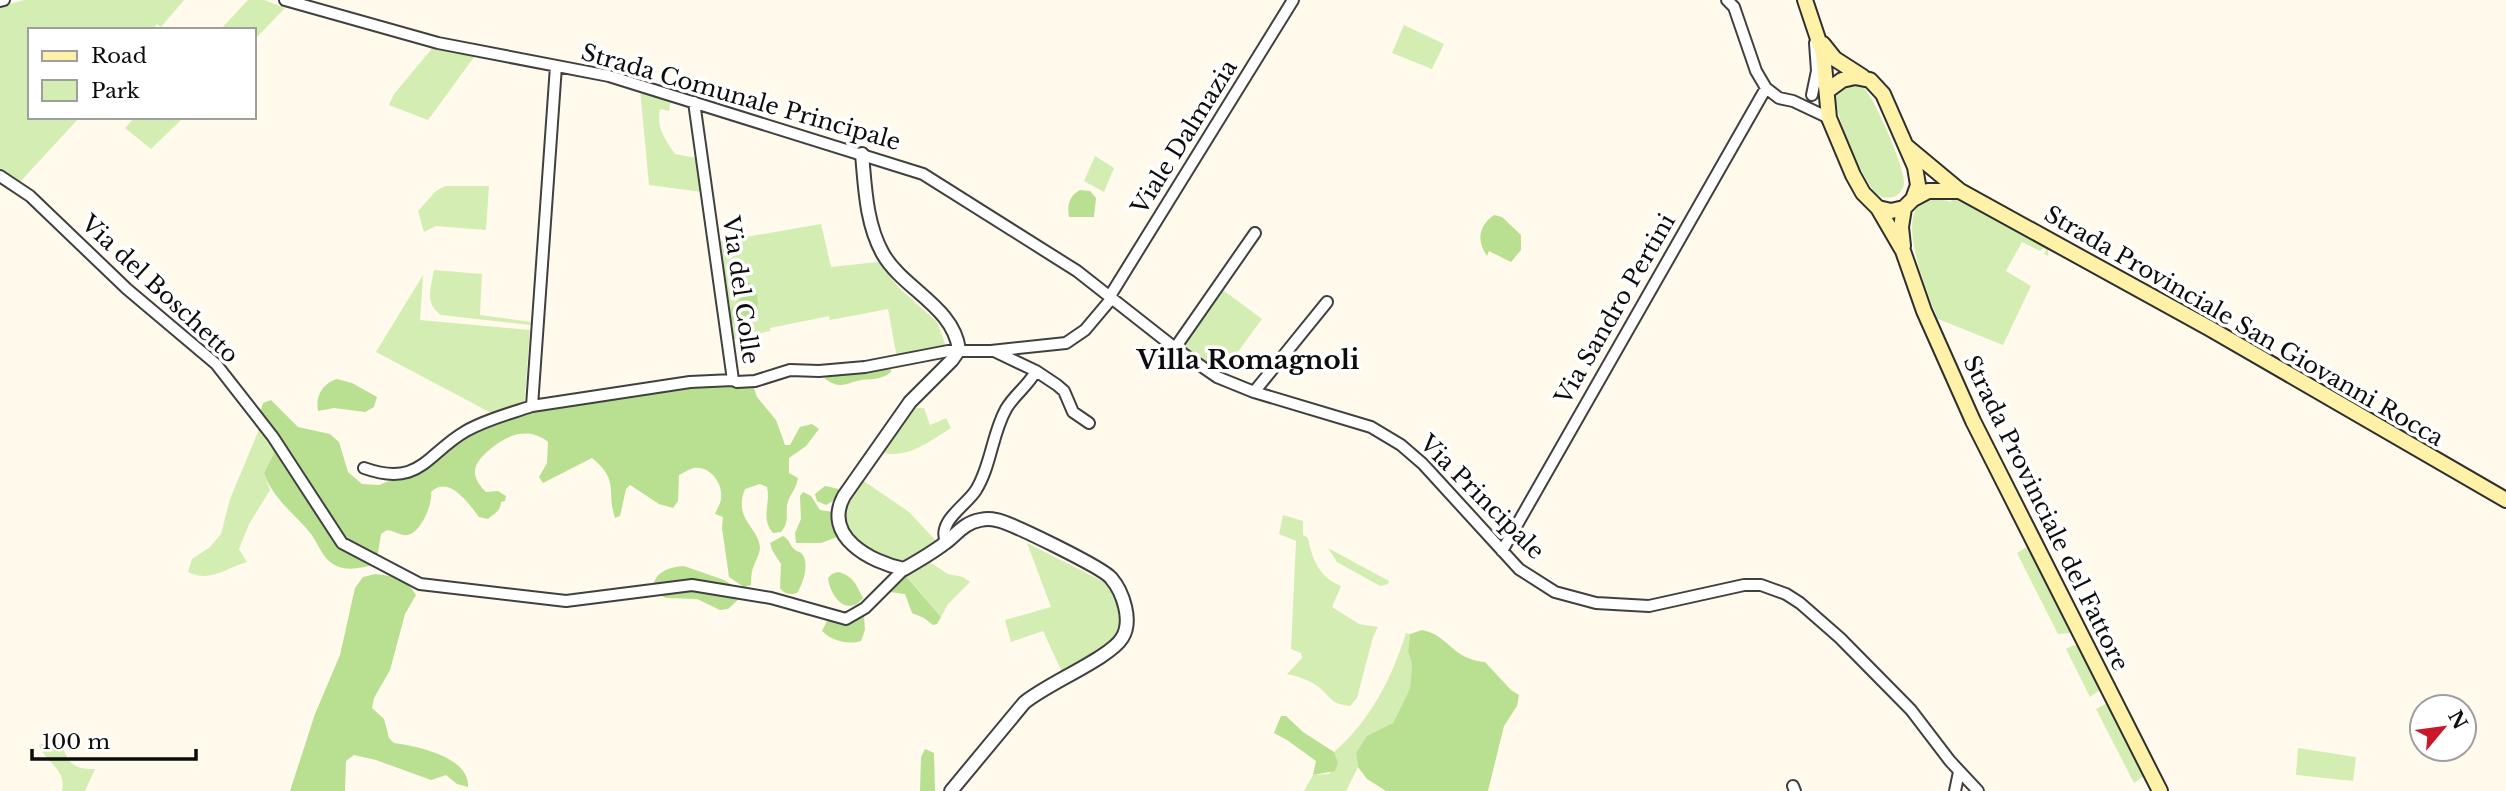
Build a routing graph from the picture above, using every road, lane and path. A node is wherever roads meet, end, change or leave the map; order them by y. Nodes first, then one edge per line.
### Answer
1 (285, 0) edge
2 (1293, 0) edge
3 (1727, 0) edge
4 (1805, 0) edge
5 (1813, 21) junction
6 (1819, 40) junction
7 (556, 66) junction
8 (1870, 80) junction
9 (1766, 88) junction
10 (1827, 91) junction
11 (1812, 95) junction
12 (1793, 100) junction
13 (694, 102) junction
14 (1829, 118) junction
15 (1906, 146) junction
16 (862, 154) junction
17 (0, 176) edge
18 (1960, 191) junction
19 (1909, 204) junction
20 (1878, 208) junction
21 (1255, 233) dead end
22 (1903, 251) junction
23 (1111, 297) junction
24 (1327, 302) dead end
25 (1175, 348) junction
26 (959, 350) junction
27 (994, 351) junction
28 (1036, 372) junction
29 (733, 380) junction
30 (1254, 392) junction
31 (533, 406) junction
32 (1089, 423) dead end
33 (364, 468) dead end
34 (2506, 500) edge
35 (946, 542) junction
36 (1502, 551) junction
37 (904, 569) junction
38 (1959, 772) junction
39 (951, 791) edge
40 (1955, 791) edge
41 (1978, 791) edge
42 (2160, 791) edge

1 - 7 street, Strada Comunale Principale
2 - 23 street, Viale Dalmazia
3 - 9 street
4 - 5 main road
5 - 6 main road
5 - 11 street
6 - 8 main road
6 - 10 main road
7 - 13 street, Strada Comunale Principale
7 - 31 street
8 - 10 main road
8 - 15 main road, Strada Provinciale del Fattore
9 - 12 street
9 - 36 street, Via Sandro Pertini
10 - 11 street
10 - 14 main road, Strada Provinciale del Fattore
11 - 12 street
12 - 14 street
13 - 16 street, Strada Comunale Principale
13 - 29 street, Via del Colle
14 - 20 main road, Strada Provinciale del Fattore
15 - 18 main road, Strada Provinciale San Giovanni Rocca
15 - 19 main road, Strada Provinciale del Fattore
16 - 23 street, Strada Comunale Principale
16 - 26 street
17 - 37 street, Via del Boschetto
18 - 19 main road
18 - 34 main road, Strada Provinciale San Giovanni Rocca
19 - 20 main road
19 - 22 main road, Strada Provinciale del Fattore
20 - 22 main road, Strada Provinciale del Fattore
21 - 25 street
22 - 42 main road, Strada Provinciale del Fattore
23 - 25 street, Via Principale
23 - 27 street, Viale Dalmazia
24 - 30 street
25 - 30 street, Via Principale
26 - 27 street, Via del Colle
26 - 29 street, Via del Colle
26 - 37 street
27 - 28 street
28 - 32 street
28 - 35 street
29 - 31 street
30 - 36 street, Via Principale
31 - 33 street
35 - 37 street
35 - 39 street
36 - 38 street, Via Principale
38 - 40 street
38 - 41 street, Via Principale

